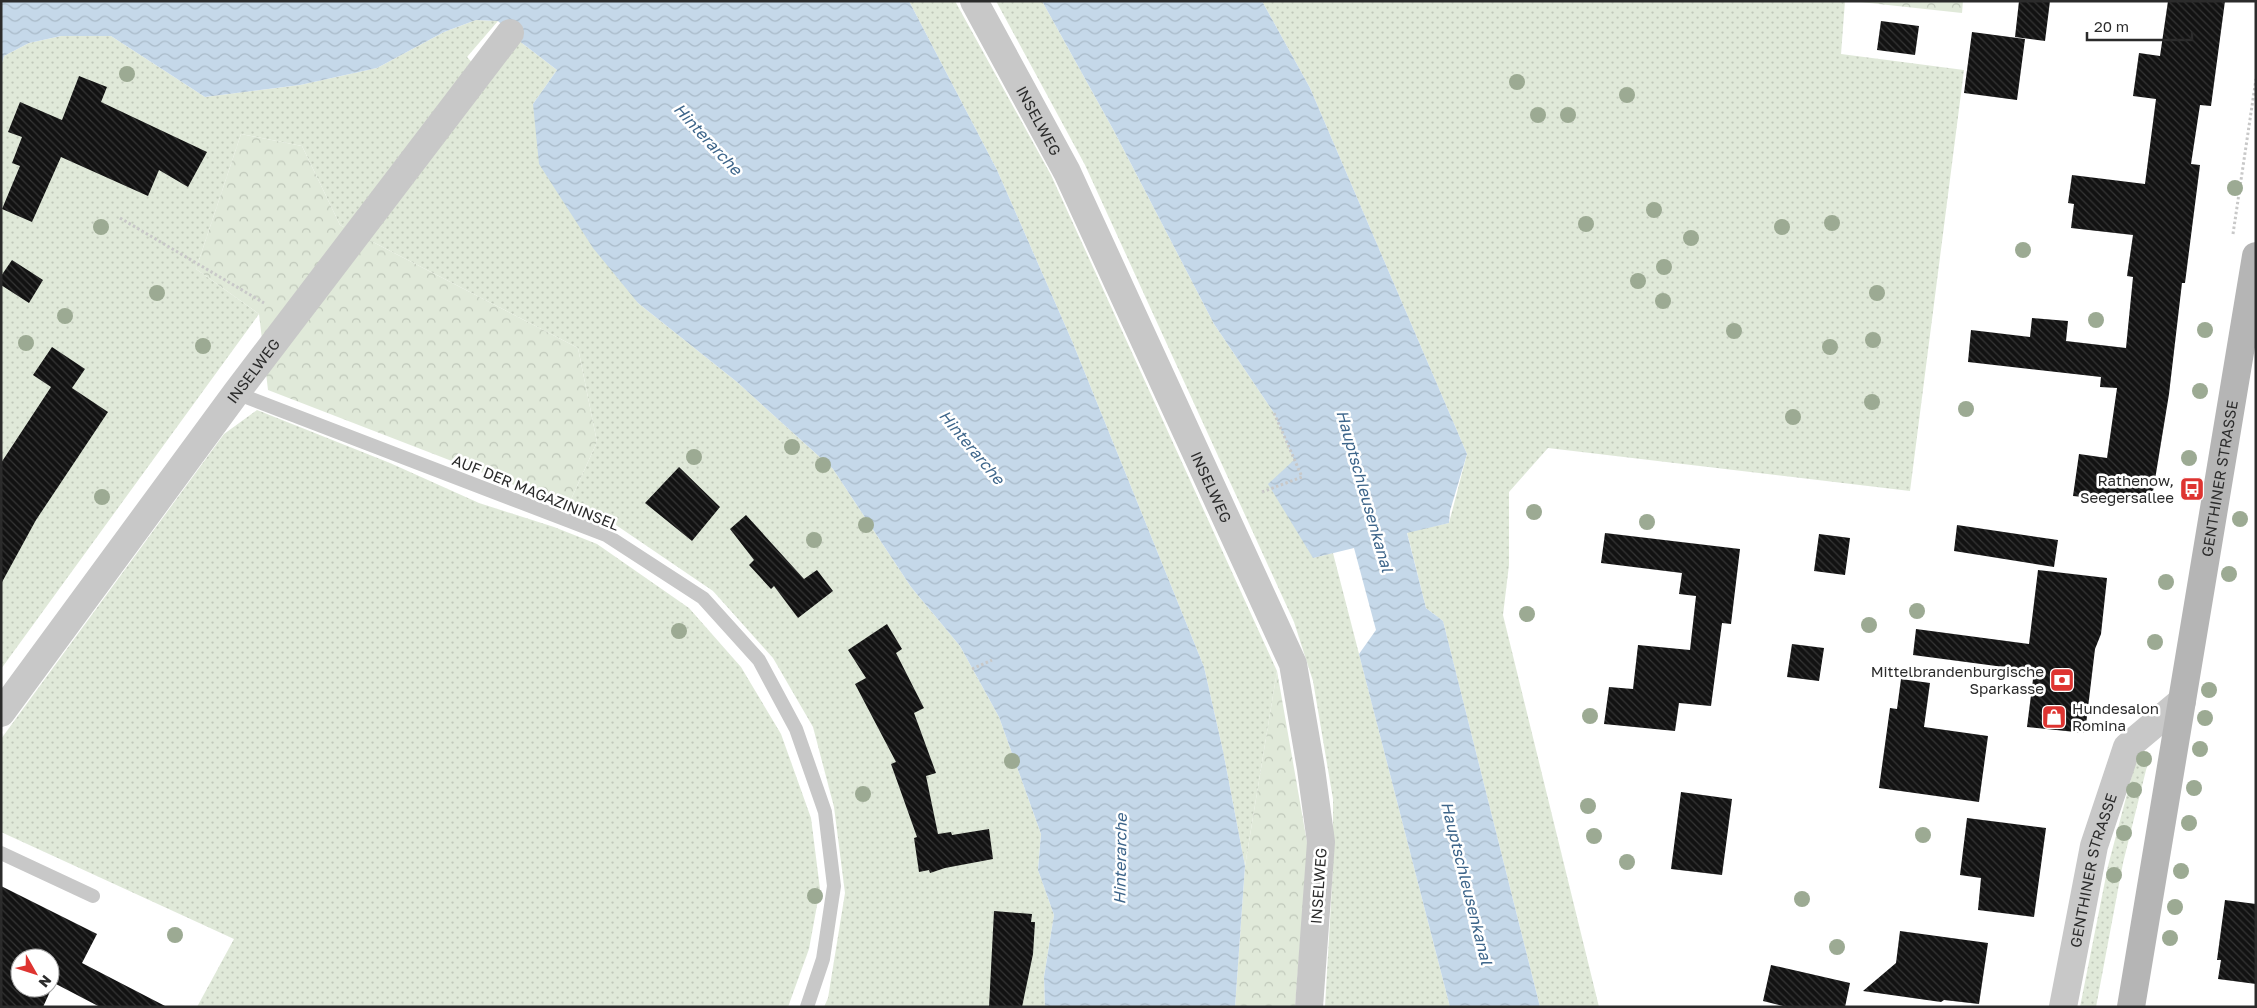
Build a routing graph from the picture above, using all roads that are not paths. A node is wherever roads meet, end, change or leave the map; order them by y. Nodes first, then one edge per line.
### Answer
1 (974, 1) edge
2 (510, 33) dead end
3 (2255, 269) edge
4 (236, 393) junction
5 (2182, 700) junction
6 (1, 713) edge
7 (1, 853) edge
8 (93, 896) dead end
9 (807, 1007) edge
10 (1309, 1007) edge
11 (2062, 1007) edge
12 (2131, 1007) edge

1 - 10 street, INSELWEG
2 - 4 street, INSELWEG
3 - 5 main road, GENTHINER STRASSE
4 - 6 street, INSELWEG
4 - 9 lane, AUF DER MAGAZININSEL
5 - 11 street, GENTHINER STRASSE
5 - 12 main road, GENTHINER STRASSE
7 - 8 lane

